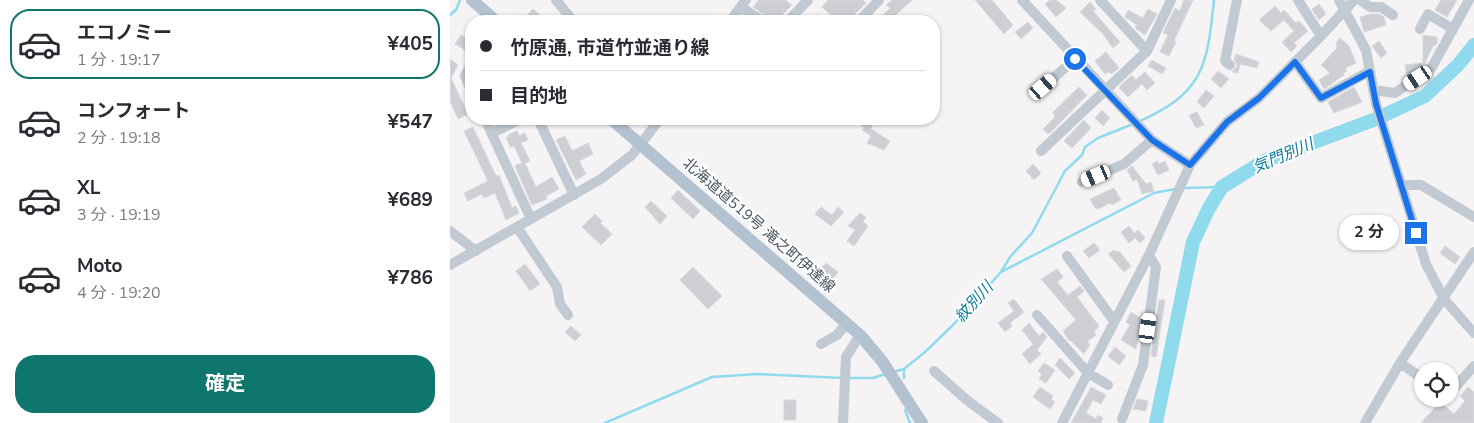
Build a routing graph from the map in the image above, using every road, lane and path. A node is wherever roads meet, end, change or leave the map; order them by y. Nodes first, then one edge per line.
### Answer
1 (472, 0) edge
2 (556, 0) edge
3 (808, 0) edge
4 (879, 0) edge
5 (1022, 0) edge
6 (1171, 0) edge
7 (1237, 0) edge
8 (1298, 0) edge
9 (1339, 0) edge
10 (1354, 0) edge
11 (1360, 0) edge
12 (1469, 0) edge
13 (1105, 2) edge
14 (743, 4) edge
15 (1345, 10) junction
16 (489, 15) edge
17 (568, 15) edge
18 (735, 15) edge
19 (755, 15) edge
20 (794, 15) edge
21 (865, 15) edge
22 (1392, 16) dead end
23 (1420, 29) dead end
24 (1452, 29) junction
25 (1321, 36) junction
26 (1147, 51) junction
27 (1075, 59) junction
28 (1295, 62) junction
29 (1230, 65) dead end
30 (1370, 72) junction
31 (1043, 87) dead end
32 (1373, 90) junction
33 (1106, 92) junction
34 (488, 125) edge
35 (509, 125) edge
36 (541, 125) edge
37 (617, 125) edge
38 (656, 125) edge
39 (492, 133) junction
40 (1152, 140) junction
41 (641, 145) junction
42 (1042, 151) dead end
43 (1190, 165) junction
44 (1082, 182) dead end
45 (1401, 185) junction
46 (574, 195) junction
47 (1474, 217) edge
48 (531, 219) junction
49 (517, 227) junction
50 (450, 231) edge
51 (476, 251) junction
52 (1474, 252) edge
53 (1149, 255) junction
54 (1067, 256) dead end
55 (450, 265) edge
56 (1444, 299) junction
57 (568, 315) dead end
58 (1037, 315) dead end
59 (1114, 321) junction
60 (846, 324) junction
61 (1474, 332) edge
62 (860, 335) junction
63 (821, 344) dead end
64 (1400, 362) junction
65 (1474, 366) edge
66 (934, 371) dead end
67 (1414, 372) edge
68 (1088, 373) junction
69 (1108, 384) dead end
70 (1459, 384) edge
71 (1122, 419) dead end
72 (844, 423) edge
73 (922, 423) edge
74 (998, 423) edge
75 (1062, 423) edge
76 (1365, 423) edge

1 - 16 main road
2 - 17 street
3 - 20 street
4 - 21 street
5 - 27 street
6 - 26 street
7 - 29 street
8 - 25 street
9 - 15 street
10 - 15 street
11 - 22 street
12 - 24 street
13 - 26 street
14 - 18 street
14 - 19 street
15 - 25 street
15 - 30 street
23 - 24 street
24 - 32 street
25 - 28 street
26 - 33 street
27 - 31 street
27 - 33 street
28 - 30 street
28 - 43 street
30 - 32 street
32 - 45 street
33 - 40 street
33 - 42 street
34 - 39 street
35 - 39 street
36 - 46 street
37 - 41 main road, 北海道道519号 滝之町伊達線
38 - 41 street
39 - 48 street
40 - 43 street
40 - 44 street
41 - 46 street
41 - 60 main road, 北海道道519号 滝之町伊達線
43 - 53 street
45 - 47 street
45 - 56 street
46 - 48 street
48 - 49 street
49 - 51 street
49 - 57 street
50 - 51 street
51 - 55 street
52 - 56 street
53 - 59 street
53 - 71 street
54 - 59 street
56 - 61 street
56 - 64 street
58 - 68 street
59 - 68 street
60 - 62 main road, 北海道道519号 滝之町伊達線
60 - 63 street
62 - 72 street
62 - 73 main road, 北海道道519号 滝之町伊達線
64 - 67 street
64 - 76 street
65 - 70 street
66 - 74 street
68 - 69 street
68 - 75 street

